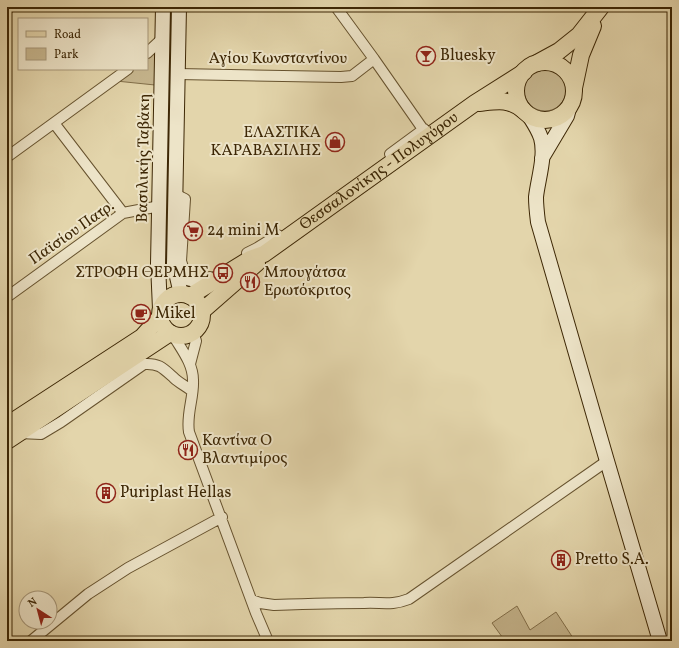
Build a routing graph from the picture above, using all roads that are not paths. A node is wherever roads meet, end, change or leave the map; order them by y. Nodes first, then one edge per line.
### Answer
1 (163, 7) edge
2 (179, 7) edge
3 (336, 7) edge
4 (602, 7) edge
5 (163, 38) junction
6 (148, 52) edge
7 (374, 59) junction
8 (530, 68) junction
9 (127, 70) edge
10 (178, 74) junction
11 (574, 90) junction
12 (475, 103) junction
13 (570, 105) junction
14 (525, 112) junction
15 (54, 123) junction
16 (426, 133) junction
17 (7, 157) edge
18 (542, 158) junction
19 (175, 194) junction
20 (160, 206) junction
21 (123, 213) junction
22 (264, 254) junction
23 (185, 295) junction
24 (7, 297) edge
25 (202, 312) junction
26 (160, 313) junction
27 (193, 332) junction
28 (171, 334) junction
29 (190, 364) junction
30 (192, 390) junction
31 (11, 433) edge
32 (607, 461) junction
33 (222, 517) junction
34 (252, 600) junction
35 (274, 605) junction
36 (252, 614) junction
37 (31, 641) edge
38 (268, 641) edge
39 (660, 641) edge

1 - 5 street, Βασιλικής Ταβάκη
2 - 10 street, Βασιλικής Ταβάκη
3 - 7 street
4 - 8 main road, Θεσσαλονίκης - Πολυγύρου
4 - 11 main road, Θεσσαλονίκης - Πολυγύρου
5 - 6 street
5 - 20 street, Βασιλικής Ταβάκη
7 - 10 street, Αγίου Κωνσταντίνου
7 - 16 street
8 - 11 main road
8 - 12 main road, Θεσσαλονίκης - Πολυγύρου
8 - 14 main road
9 - 15 street
10 - 19 street, Βασιλικής Ταβάκη
11 - 13 main road
12 - 14 main road, Θεσσαλονίκης - Πολυγύρου
12 - 16 main road, Θεσσαλονίκης - Πολυγύρου
13 - 14 main road
13 - 18 street
14 - 18 street
15 - 17 street
15 - 21 street
16 - 19 street
16 - 22 main road, Θεσσαλονίκης - Πολυγύρου
18 - 32 street
19 - 23 street, Βασιλικής Ταβάκη
20 - 21 street, Παϊσίου Πατρ.
20 - 26 street, Βασιλικής Ταβάκη
21 - 24 street, Παϊσίου Πατρ.
22 - 23 main road, Θεσσαλονίκης - Πολυγύρου
22 - 25 main road, Θεσσαλονίκης - Πολυγύρου
23 - 25 main road
23 - 26 main road
25 - 27 main road
26 - 28 main road
26 - 31 main road
27 - 28 main road
27 - 29 street
28 - 29 street
28 - 31 main road
29 - 30 street
30 - 31 street
30 - 33 street
32 - 35 street
32 - 39 street
33 - 34 street
33 - 37 street
34 - 35 street
34 - 36 street
35 - 36 street
36 - 38 street

